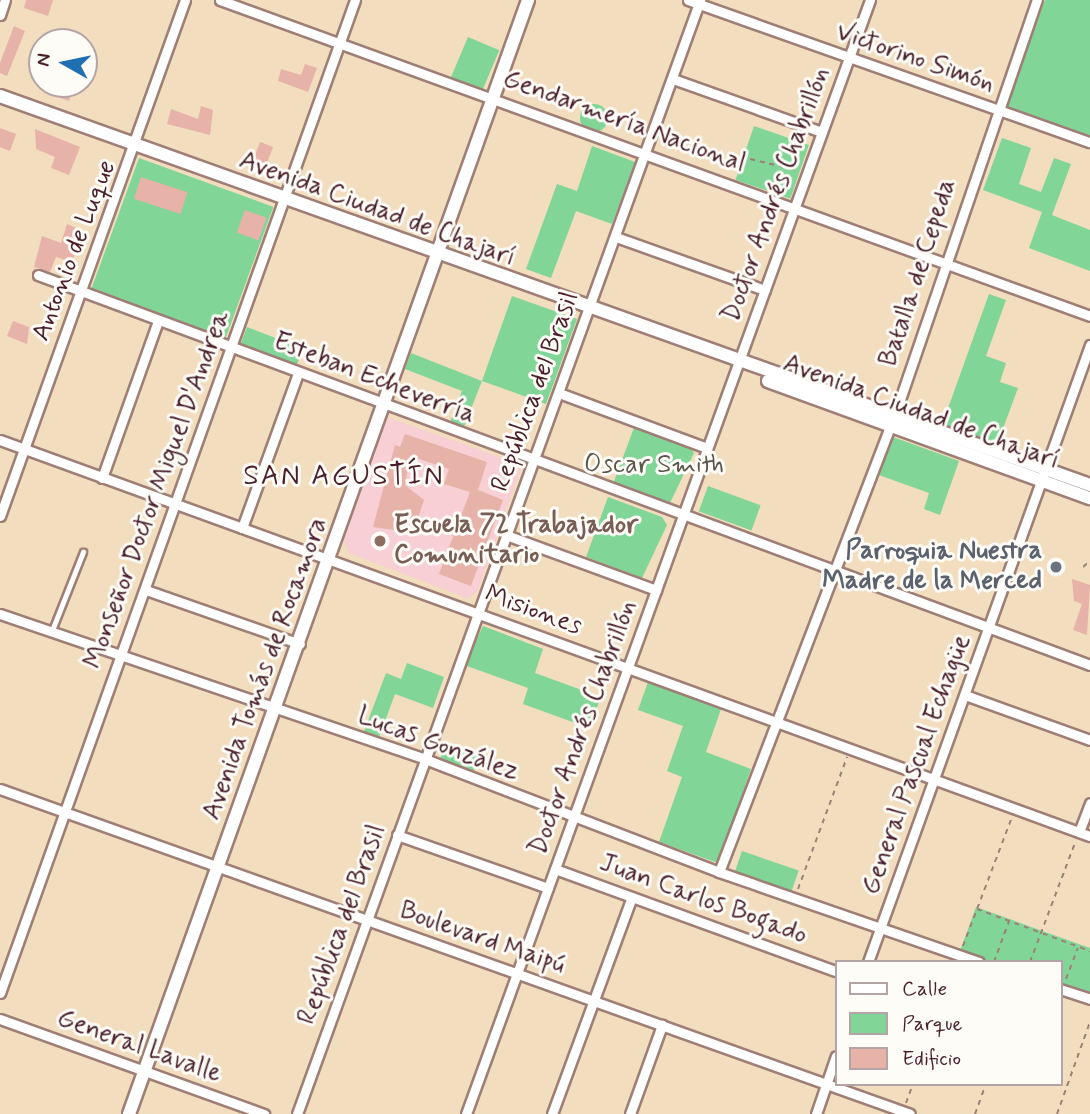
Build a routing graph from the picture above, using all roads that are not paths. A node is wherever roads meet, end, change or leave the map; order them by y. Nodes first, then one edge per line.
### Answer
1 (5, 0) edge
2 (185, 0) edge
3 (220, 0) edge
4 (355, 0) edge
5 (528, 0) edge
6 (688, 0) edge
7 (870, 0) edge
8 (1037, 0) edge
9 (699, 2) edge
10 (0, 15) edge
11 (340, 43) junction
12 (848, 59) junction
13 (673, 79) junction
14 (0, 96) edge
15 (493, 97) junction
16 (997, 108) junction
17 (822, 132) junction
18 (1090, 142) edge
19 (137, 147) junction
20 (647, 151) junction
21 (284, 200) junction
22 (795, 206) junction
23 (616, 237) junction
24 (436, 256) junction
25 (943, 261) junction
26 (38, 275) dead end
27 (765, 290) junction
28 (81, 292) junction
29 (587, 310) junction
30 (1090, 316) edge
31 (158, 321) junction
32 (1090, 345) edge
33 (231, 347) junction
34 (738, 365) junction
35 (298, 373) junction
36 (558, 393) junction
37 (386, 406) junction
38 (890, 422) junction
39 (0, 440) edge
40 (708, 448) junction
41 (24, 449) junction
42 (533, 461) junction
43 (1047, 470) junction
44 (102, 478) junction
45 (1042, 483) junction
46 (1090, 485) edge
47 (1090, 498) edge
48 (177, 505) junction
49 (0, 516) edge
50 (682, 516) junction
51 (242, 528) junction
52 (506, 535) junction
53 (83, 552) dead end
54 (329, 560) junction
55 (831, 570) junction
56 (146, 590) junction
57 (656, 590) junction
58 (478, 613) junction
59 (0, 614) edge
60 (989, 628) junction
61 (50, 634) junction
62 (300, 644) junction
63 (119, 660) junction
64 (1090, 665) edge
65 (627, 668) junction
66 (965, 695) junction
67 (276, 710) junction
68 (775, 722) junction
69 (1090, 740) edge
70 (425, 760) junction
71 (934, 780) junction
72 (0, 789) edge
73 (1090, 803) edge
74 (66, 814) junction
75 (572, 816) junction
76 (1079, 832) junction
77 (397, 835) junction
78 (1090, 836) edge
79 (219, 868) junction
80 (555, 869) junction
81 (719, 872) junction
82 (548, 888) junction
83 (632, 897) junction
84 (367, 921) junction
85 (881, 925) junction
86 (870, 960) edge
87 (974, 960) edge
88 (834, 970) edge
89 (517, 973) junction
90 (1062, 989) edge
91 (0, 993) edge
92 (1090, 999) edge
93 (595, 1000) junction
94 (0, 1019) edge
95 (662, 1025) junction
96 (834, 1062) edge
97 (144, 1072) junction
98 (828, 1082) junction
99 (834, 1084) edge
100 (838, 1086) edge
101 (906, 1113) edge
102 (129, 1114) edge
103 (264, 1114) edge
104 (297, 1114) edge
105 (466, 1114) edge
106 (552, 1114) edge
107 (630, 1114) edge
108 (816, 1114) edge

1 - 10 street
2 - 19 street, Antonio de Luque
3 - 11 street, Gendarmería Nacional
4 - 11 street, Monseñor Doctor Miguel D'Andrea
5 - 15 main road, Avenida Tomás de Rocamora
6 - 9 street, Victorino Simón
7 - 12 street, Doctor Andrés Chabrillón
8 - 16 street, Batalla de Cepeda
9 - 12 street, Victorino Simón
9 - 13 street, República del Brasil
11 - 15 street, Gendarmería Nacional
11 - 21 street, Monseñor Doctor Miguel D'Andrea
12 - 16 street, Victorino Simón
12 - 17 street, Doctor Andrés Chabrillón
13 - 17 street
13 - 20 street, República del Brasil
14 - 19 main road, Avenida Ciudad de Chajarí
15 - 20 street, Gendarmería Nacional
15 - 24 main road, Avenida Tomás de Rocamora
16 - 18 street, Victorino Simón
16 - 25 street, Batalla de Cepeda
17 - 22 street, Doctor Andrés Chabrillón
19 - 21 main road, Avenida Ciudad de Chajarí
19 - 28 street, Antonio de Luque
20 - 22 street, Gendarmería Nacional
20 - 23 street, República del Brasil
21 - 24 main road, Avenida Ciudad de Chajarí
21 - 33 street, Monseñor Doctor Miguel D'Andrea
22 - 25 street, Gendarmería Nacional
22 - 27 street, Doctor Andrés Chabrillón
23 - 27 street
23 - 29 street, República del Brasil
24 - 29 main road, Avenida Ciudad de Chajarí
24 - 37 main road, Avenida Tomás de Rocamora
25 - 30 street, Gendarmería Nacional
25 - 38 street, Batalla de Cepeda
26 - 28 street, Esteban Echeverría
27 - 34 street, Doctor Andrés Chabrillón
28 - 31 street, Esteban Echeverría
28 - 41 street, Antonio de Luque
29 - 34 main road, Avenida Ciudad de Chajarí
29 - 36 street, República del Brasil
31 - 33 street, Esteban Echeverría
31 - 44 street
32 - 43 street, General Pascual Echagüe
33 - 35 street, Esteban Echeverría
33 - 48 street, Monseñor Doctor Miguel D'Andrea
34 - 38 main road, Avenida Ciudad de Chajarí
34 - 40 street, Doctor Andrés Chabrillón
35 - 37 street, Esteban Echeverría
35 - 51 street
36 - 40 street
36 - 42 street, República del Brasil
37 - 42 street, Esteban Echeverría
37 - 54 main road, Avenida Tomás de Rocamora
38 - 43 main road, Avenida Ciudad de Chajarí
38 - 45 main road, Avenida Ciudad de Chajarí
38 - 55 street, Batalla de Cepeda
39 - 41 street, Misiones
40 - 50 street, Doctor Andrés Chabrillón
41 - 44 street, Misiones
41 - 49 street, Antonio de Luque
42 - 50 street, Esteban Echeverría
42 - 52 street, República del Brasil
43 - 45 street, General Pascual Echagüe
43 - 46 main road, Avenida Ciudad de Chajarí
44 - 48 street, Misiones
45 - 47 main road, Avenida Ciudad de Chajarí
45 - 60 street, General Pascual Echagüe
48 - 51 street, Misiones
48 - 56 street, Monseñor Doctor Miguel D'Andrea
50 - 55 street, Esteban Echeverría
50 - 57 street, Doctor Andrés Chabrillón
51 - 54 street, Misiones
52 - 57 street
52 - 58 street, República del Brasil
53 - 61 lane
54 - 58 street, Misiones
54 - 62 main road, Avenida Tomás de Rocamora
55 - 60 street, Esteban Echeverría
55 - 68 street, Batalla de Cepeda
56 - 62 street
56 - 63 street, Monseñor Doctor Miguel D'Andrea
57 - 65 street, Doctor Andrés Chabrillón
58 - 65 street, Misiones
58 - 70 street, República del Brasil
59 - 61 street, Lucas González
60 - 64 street, Esteban Echeverría
60 - 66 street, General Pascual Echagüe
61 - 63 street, Lucas González
62 - 67 main road, Avenida Tomás de Rocamora
63 - 67 street, Lucas González
63 - 74 street, Monseñor Doctor Miguel D'Andrea
65 - 68 street, Misiones
65 - 75 street, Doctor Andrés Chabrillón
66 - 69 street
66 - 71 street, General Pascual Echagüe
67 - 70 street, Lucas González
67 - 79 main road, Avenida Tomás de Rocamora
68 - 71 street, Misiones
68 - 81 street, Batalla de Cepeda
70 - 75 street, Lucas González
70 - 77 street, República del Brasil
71 - 76 street, Misiones
71 - 85 street, General Pascual Echagüe
72 - 74 street, Boulevard Maipú
73 - 76 street
74 - 79 street, Boulevard Maipú
74 - 91 street, Monseñor Doctor Miguel D'Andrea
75 - 80 street, Doctor Andrés Chabrillón
75 - 81 street, Lucas González
76 - 78 street, Misiones
77 - 82 street
77 - 84 street, República del Brasil
79 - 84 street, Boulevard Maipú
79 - 97 main road, Avenida Tomás de Rocamora
80 - 82 street, Doctor Andrés Chabrillón
80 - 83 street, Juan Carlos Bogado
81 - 85 street, Lucas González
82 - 89 street, Doctor Andrés Chabrillón
83 - 88 street, Juan Carlos Bogado
83 - 93 street
84 - 89 street, Boulevard Maipú
84 - 104 street, República del Brasil
85 - 86 street, General Pascual Echagüe
85 - 87 street, Lucas González
89 - 93 street, Boulevard Maipú
89 - 105 street, Doctor Andrés Chabrillón
90 - 92 street
93 - 95 street, Boulevard Maipú
93 - 106 street
94 - 97 street, General Lavalle
95 - 98 street, Boulevard Maipú
95 - 107 street
96 - 98 street
97 - 102 main road, Avenida Tomás de Rocamora
97 - 103 street, General Lavalle
98 - 99 street, Boulevard Maipú
98 - 108 street
100 - 101 street, Boulevard Maipú

